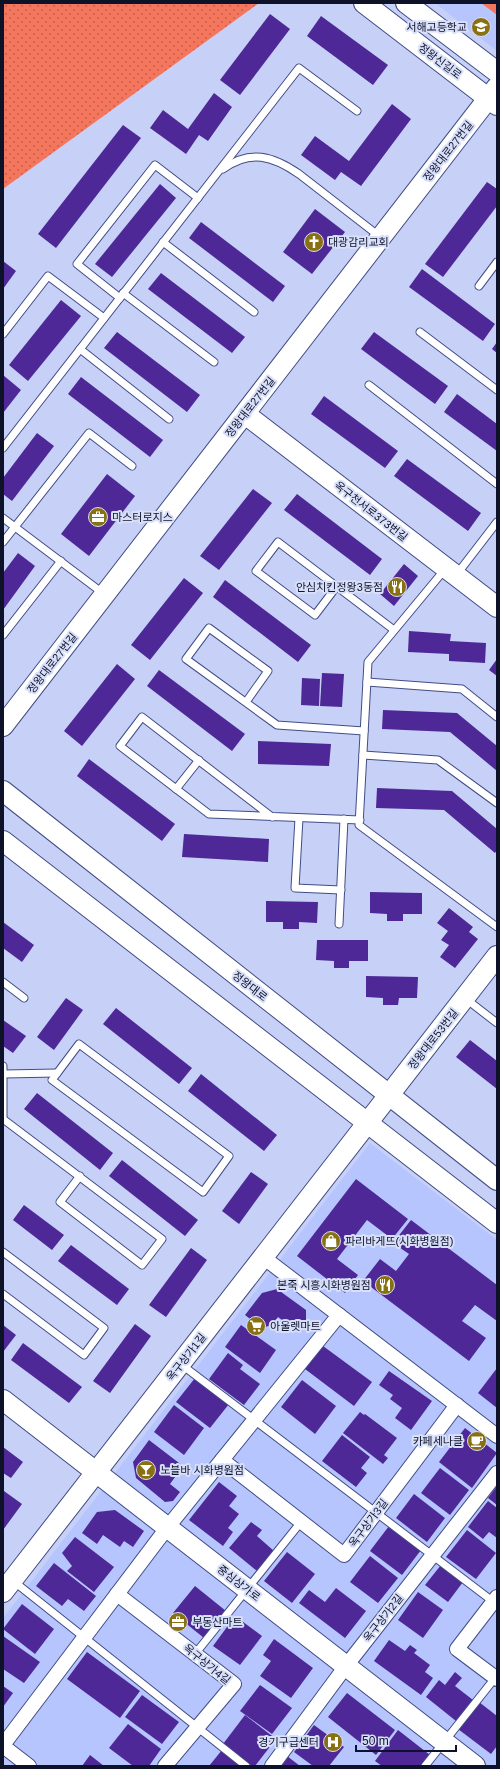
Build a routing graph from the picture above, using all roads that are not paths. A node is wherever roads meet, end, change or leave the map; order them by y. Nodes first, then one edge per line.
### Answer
1 (364, 3) edge
2 (406, 3) edge
3 (497, 72) edge
4 (494, 97) edge
5 (357, 111) dead end
6 (216, 174) junction
7 (198, 198) junction
8 (381, 238) junction
9 (163, 242) junction
10 (497, 262) edge
11 (479, 286) dead end
12 (122, 295) junction
13 (254, 312) dead end
14 (104, 318) junction
15 (420, 332) dead end
16 (3, 334) edge
17 (80, 349) junction
18 (214, 362) dead end
19 (368, 385) dead end
20 (497, 390) edge
21 (245, 414) junction
22 (169, 420) dead end
23 (3, 448) edge
24 (132, 466) dead end
25 (497, 484) edge
26 (3, 518) edge
27 (497, 522) edge
28 (15, 527) junction
29 (3, 542) edge
30 (61, 561) junction
31 (451, 572) junction
32 (337, 586) junction
33 (105, 594) junction
34 (497, 607) edge
35 (394, 630) junction
36 (3, 635) edge
37 (367, 682) junction
38 (246, 702) junction
39 (497, 716) edge
40 (3, 726) edge
41 (364, 731) junction
42 (363, 755) junction
43 (199, 760) junction
44 (176, 789) junction
45 (3, 791) edge
46 (497, 803) edge
47 (272, 817) junction
48 (299, 818) junction
49 (344, 819) junction
50 (360, 820) junction
51 (3, 841) edge
52 (341, 890) junction
53 (339, 924) dead end
54 (497, 927) edge
55 (497, 956) edge
56 (3, 982) edge
57 (24, 998) dead end
58 (464, 998) junction
59 (497, 1023) edge
60 (3, 1070) edge
61 (58, 1073) junction
62 (389, 1095) junction
63 (3, 1118) edge
64 (368, 1122) junction
65 (80, 1176) junction
66 (497, 1180) edge
67 (497, 1223) edge
68 (3, 1252) edge
69 (263, 1257) junction
70 (3, 1294) edge
71 (339, 1315) junction
72 (180, 1364) junction
73 (3, 1400) edge
74 (457, 1405) junction
75 (254, 1420) junction
76 (497, 1436) edge
77 (222, 1460) junction
78 (96, 1472) junction
79 (497, 1473) edge
80 (376, 1512) junction
81 (301, 1522) junction
82 (167, 1528) junction
83 (432, 1555) junction
84 (8, 1586) edge
85 (247, 1589) junction
86 (117, 1594) junction
87 (496, 1601) edge
88 (85, 1636) junction
89 (195, 1654) junction
90 (346, 1666) junction
91 (496, 1679) edge
92 (197, 1727) junction
93 (444, 1742) junction
94 (3, 1746) edge
95 (28, 1766) edge
96 (165, 1766) edge
97 (246, 1766) edge
98 (272, 1766) edge
99 (425, 1766) edge
100 (475, 1766) edge

1 - 4 street, 정왕신길로
2 - 3 street
4 - 8 street, 정왕대로27번길
5 - 6 lane
6 - 7 lane
6 - 8 lane
7 - 9 lane
7 - 12 lane
8 - 21 street, 정왕대로27번길
9 - 12 lane
9 - 13 lane
10 - 11 lane
12 - 14 lane
12 - 18 lane
14 - 16 lane
14 - 17 lane
15 - 20 lane
17 - 22 lane
17 - 23 lane
19 - 25 lane
21 - 31 street, 옥구천서로373번길
21 - 33 street, 정왕대로27번길
24 - 28 lane
26 - 28 lane
27 - 31 lane
28 - 29 lane
28 - 30 lane
30 - 33 lane
30 - 36 lane
31 - 34 street, 옥구천서로373번길
31 - 35 lane
32 - 32 lane
32 - 35 lane
33 - 40 street, 정왕대로27번길
35 - 37 lane
37 - 39 lane
37 - 41 lane
38 - 38 lane
38 - 41 lane
41 - 42 lane
42 - 46 lane
42 - 50 lane
43 - 44 lane
43 - 44 lane
43 - 47 lane
44 - 47 lane
45 - 62 street, 정왕대로
47 - 48 lane
48 - 49 lane
48 - 52 lane
49 - 50 lane
49 - 52 lane
50 - 54 lane
51 - 64 street
52 - 53 lane
55 - 58 street, 정왕대로53번길
56 - 57 lane
58 - 59 lane
58 - 62 street, 정왕대로53번길
60 - 61 lane
60 - 63 lane
61 - 61 lane
62 - 64 street, 정왕대로53번길
62 - 66 street, 정왕대로
63 - 65 lane
64 - 67 street
64 - 69 street, 옥구상가1길
65 - 65 lane
68 - 70 lane
69 - 71 street
69 - 72 street, 옥구상가1길
71 - 74 street
71 - 75 street
72 - 75 lane
72 - 78 street, 옥구상가1길
73 - 78 street, 중심상가로
74 - 76 street
74 - 80 street, 옥구상가3길
75 - 77 street
75 - 80 lane
77 - 81 street, 옥구상가3길
77 - 82 street
78 - 82 street, 중심상가로
78 - 84 street, 옥구상가1길
79 - 83 street, 옥구상가2길
80 - 81 street, 옥구상가3길
80 - 83 lane
81 - 85 lane
82 - 85 street, 중심상가로
82 - 86 street
83 - 87 lane
83 - 90 street, 옥구상가2길
84 - 88 lane
85 - 89 lane
85 - 90 street, 중심상가로
86 - 88 street
86 - 89 street, 옥구상가4길
87 - 91 street
88 - 92 lane
88 - 94 street
89 - 92 street, 옥구상가4길
90 - 93 street, 중심상가로
90 - 98 street, 옥구상가2길
91 - 93 lane
92 - 96 street, 옥구상가4길
92 - 97 lane
93 - 99 lane
93 - 100 street, 중심상가로
94 - 95 street

